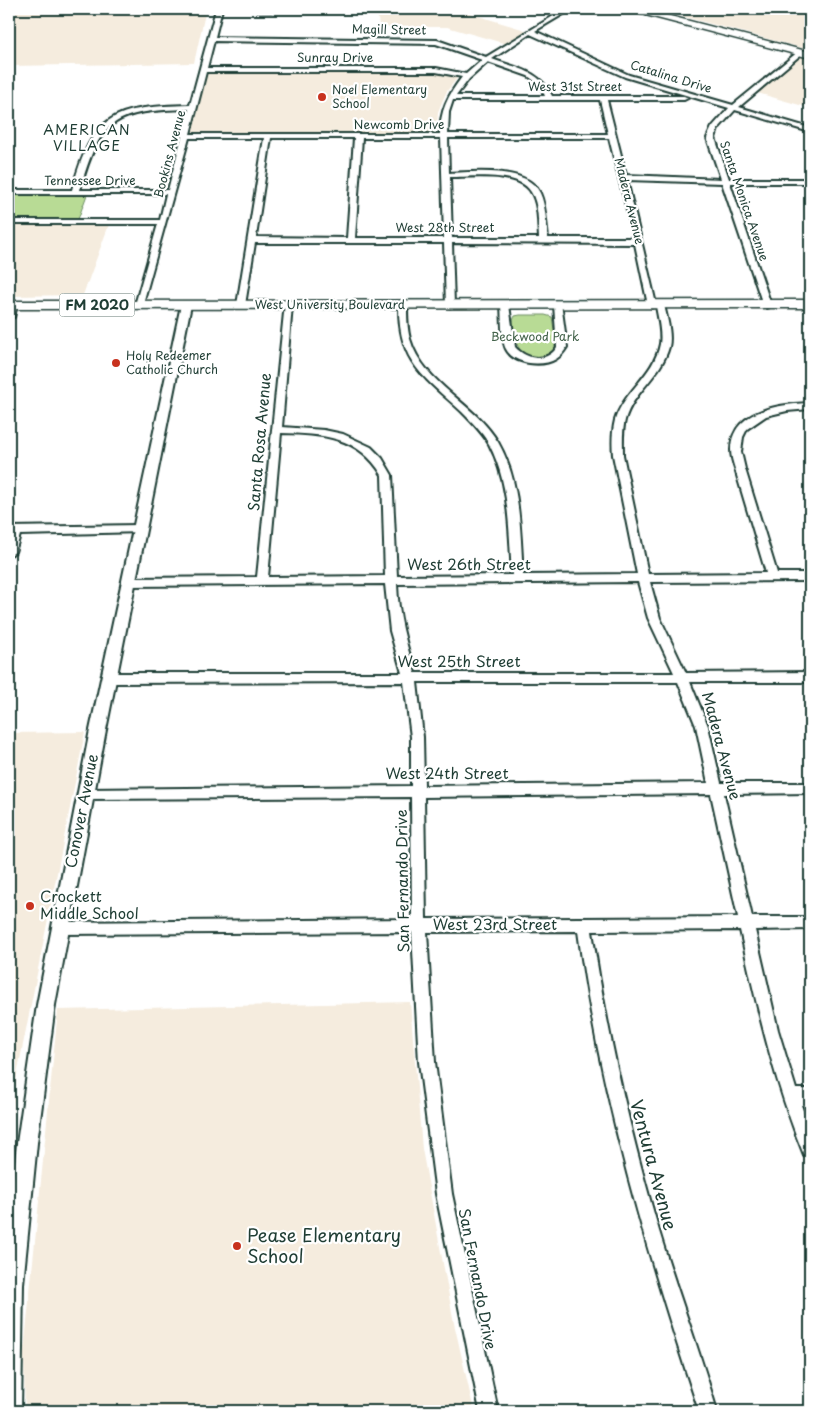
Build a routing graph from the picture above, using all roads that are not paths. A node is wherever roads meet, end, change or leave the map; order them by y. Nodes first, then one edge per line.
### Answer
1 (219, 9) edge
2 (259, 9) edge
3 (569, 9) edge
4 (633, 9) edge
5 (366, 10) dead end
6 (531, 32) junction
7 (211, 40) junction
8 (806, 54) edge
9 (488, 59) junction
10 (203, 70) junction
11 (466, 76) junction
12 (451, 98) junction
13 (549, 98) junction
14 (603, 98) junction
15 (699, 98) junction
16 (194, 107) junction
17 (735, 108) junction
18 (810, 130) edge
19 (186, 136) junction
20 (268, 136) junction
21 (358, 136) junction
22 (444, 136) junction
23 (612, 136) junction
24 (446, 175) junction
25 (623, 177) junction
26 (724, 181) junction
27 (810, 181) edge
28 (9, 192) edge
29 (75, 192) junction
30 (171, 192) junction
31 (9, 222) edge
32 (163, 222) junction
33 (252, 240) junction
34 (351, 241) junction
35 (449, 241) junction
36 (544, 241) junction
37 (638, 241) junction
38 (767, 304) junction
39 (810, 304) edge
40 (139, 305) junction
41 (186, 305) junction
42 (242, 305) junction
43 (288, 305) junction
44 (403, 305) junction
45 (450, 305) junction
46 (505, 305) junction
47 (558, 305) junction
48 (656, 305) junction
49 (10, 309) edge
50 (810, 406) edge
51 (276, 430) junction
52 (139, 529) junction
53 (12, 531) edge
54 (9, 552) edge
55 (642, 577) junction
56 (810, 577) edge
57 (772, 578) junction
58 (518, 579) junction
59 (390, 580) junction
60 (262, 581) junction
61 (128, 582) junction
62 (684, 677) junction
63 (810, 677) edge
64 (108, 678) junction
65 (410, 678) junction
66 (810, 788) edge
67 (716, 789) junction
68 (418, 791) junction
69 (85, 794) junction
70 (746, 923) junction
71 (810, 923) edge
72 (584, 924) junction
73 (419, 925) junction
74 (60, 928) junction
75 (810, 1096) edge
76 (790, 1097) junction
77 (810, 1149) edge
78 (10, 1284) edge
79 (10, 1411) edge
80 (489, 1411) edge
81 (708, 1411) edge

1 - 7 street, Bookins Avenue
2 - 5 street
3 - 6 street
4 - 8 main road
6 - 9 street
6 - 15 street, Catalina Drive
7 - 9 street, Magill Street
7 - 10 street, Bookins Avenue
8 - 17 street, Santa Monica Avenue
9 - 11 street
9 - 13 street, Magill Street
10 - 11 street, Sunray Drive
10 - 16 street, Bookins Avenue
11 - 12 street
12 - 13 street, West 31st Street
12 - 22 street
13 - 14 street, West 31st Street
14 - 15 street, West 31st Street
14 - 23 street, Madera Avenue
15 - 17 street, Catalina Drive
16 - 19 street, Bookins Avenue
16 - 29 street
17 - 18 street, Catalina Drive
17 - 26 street, Santa Monica Avenue
19 - 20 street, Newcomb Drive
19 - 30 street, Bookins Avenue
20 - 21 street, Newcomb Drive
20 - 33 street
21 - 22 street, Newcomb Drive
21 - 34 street
22 - 23 street, Newcomb Drive
22 - 24 street
23 - 25 street, Madera Avenue
24 - 35 street
24 - 36 street
25 - 26 street
25 - 37 street, Madera Avenue
26 - 27 street
26 - 38 street, Santa Monica Avenue
28 - 29 street, Tennessee Drive
29 - 30 street, Tennessee Drive
30 - 32 street, Bookins Avenue
31 - 32 street
32 - 40 street, Bookins Avenue
33 - 34 street, West 28th Street
33 - 42 street
34 - 35 street, West 28th Street
35 - 36 street, West 28th Street
35 - 45 street
36 - 37 street, West 28th Street
37 - 48 street, Madera Avenue
38 - 39 main road, West University Boulevard
38 - 48 main road, West University Boulevard
40 - 41 main road, West University Boulevard / FM 2020
40 - 49 main road, West University Boulevard / FM 2020
41 - 42 main road, West University Boulevard
41 - 52 street, Conover Avenue
42 - 43 main road, West University Boulevard
43 - 44 main road, West University Boulevard
43 - 51 street, Santa Rosa Avenue
44 - 45 main road, West University Boulevard
44 - 58 street
45 - 46 main road, West University Boulevard
46 - 47 main road, West University Boulevard
46 - 47 street
47 - 48 main road, West University Boulevard
48 - 55 street, Madera Avenue
50 - 57 street
51 - 59 street, San Fernando Drive
51 - 60 street, Santa Rosa Avenue
52 - 53 street
52 - 61 street, Conover Avenue
53 - 54 street
55 - 57 street, West 26th Street
55 - 58 street, West 26th Street
55 - 62 street, Madera Avenue
56 - 57 street, West 26th Street
58 - 59 street, West 26th Street
59 - 60 street, West 26th Street
59 - 65 street, San Fernando Drive
60 - 61 street, West 26th Street
61 - 64 street, Conover Avenue
62 - 63 street, West 25th Street
62 - 65 street, West 25th Street
62 - 67 street, Madera Avenue
64 - 65 street, West 25th Street
64 - 69 street, Conover Avenue
65 - 68 street, San Fernando Drive
66 - 67 street, West 24th Street
67 - 68 street, West 24th Street
67 - 70 street, Madera Avenue
68 - 69 street, West 24th Street
68 - 73 street, San Fernando Drive
69 - 74 street, Conover Avenue
70 - 71 street, West 23rd Street
70 - 72 street, West 23rd Street
70 - 76 street, Madera Avenue
72 - 73 street, West 23rd Street
72 - 81 street, Ventura Avenue
73 - 74 street, West 23rd Street
73 - 80 street, San Fernando Drive
74 - 78 street, Conover Avenue
75 - 76 street
76 - 77 street, Madera Avenue
78 - 79 street, Conover Avenue

